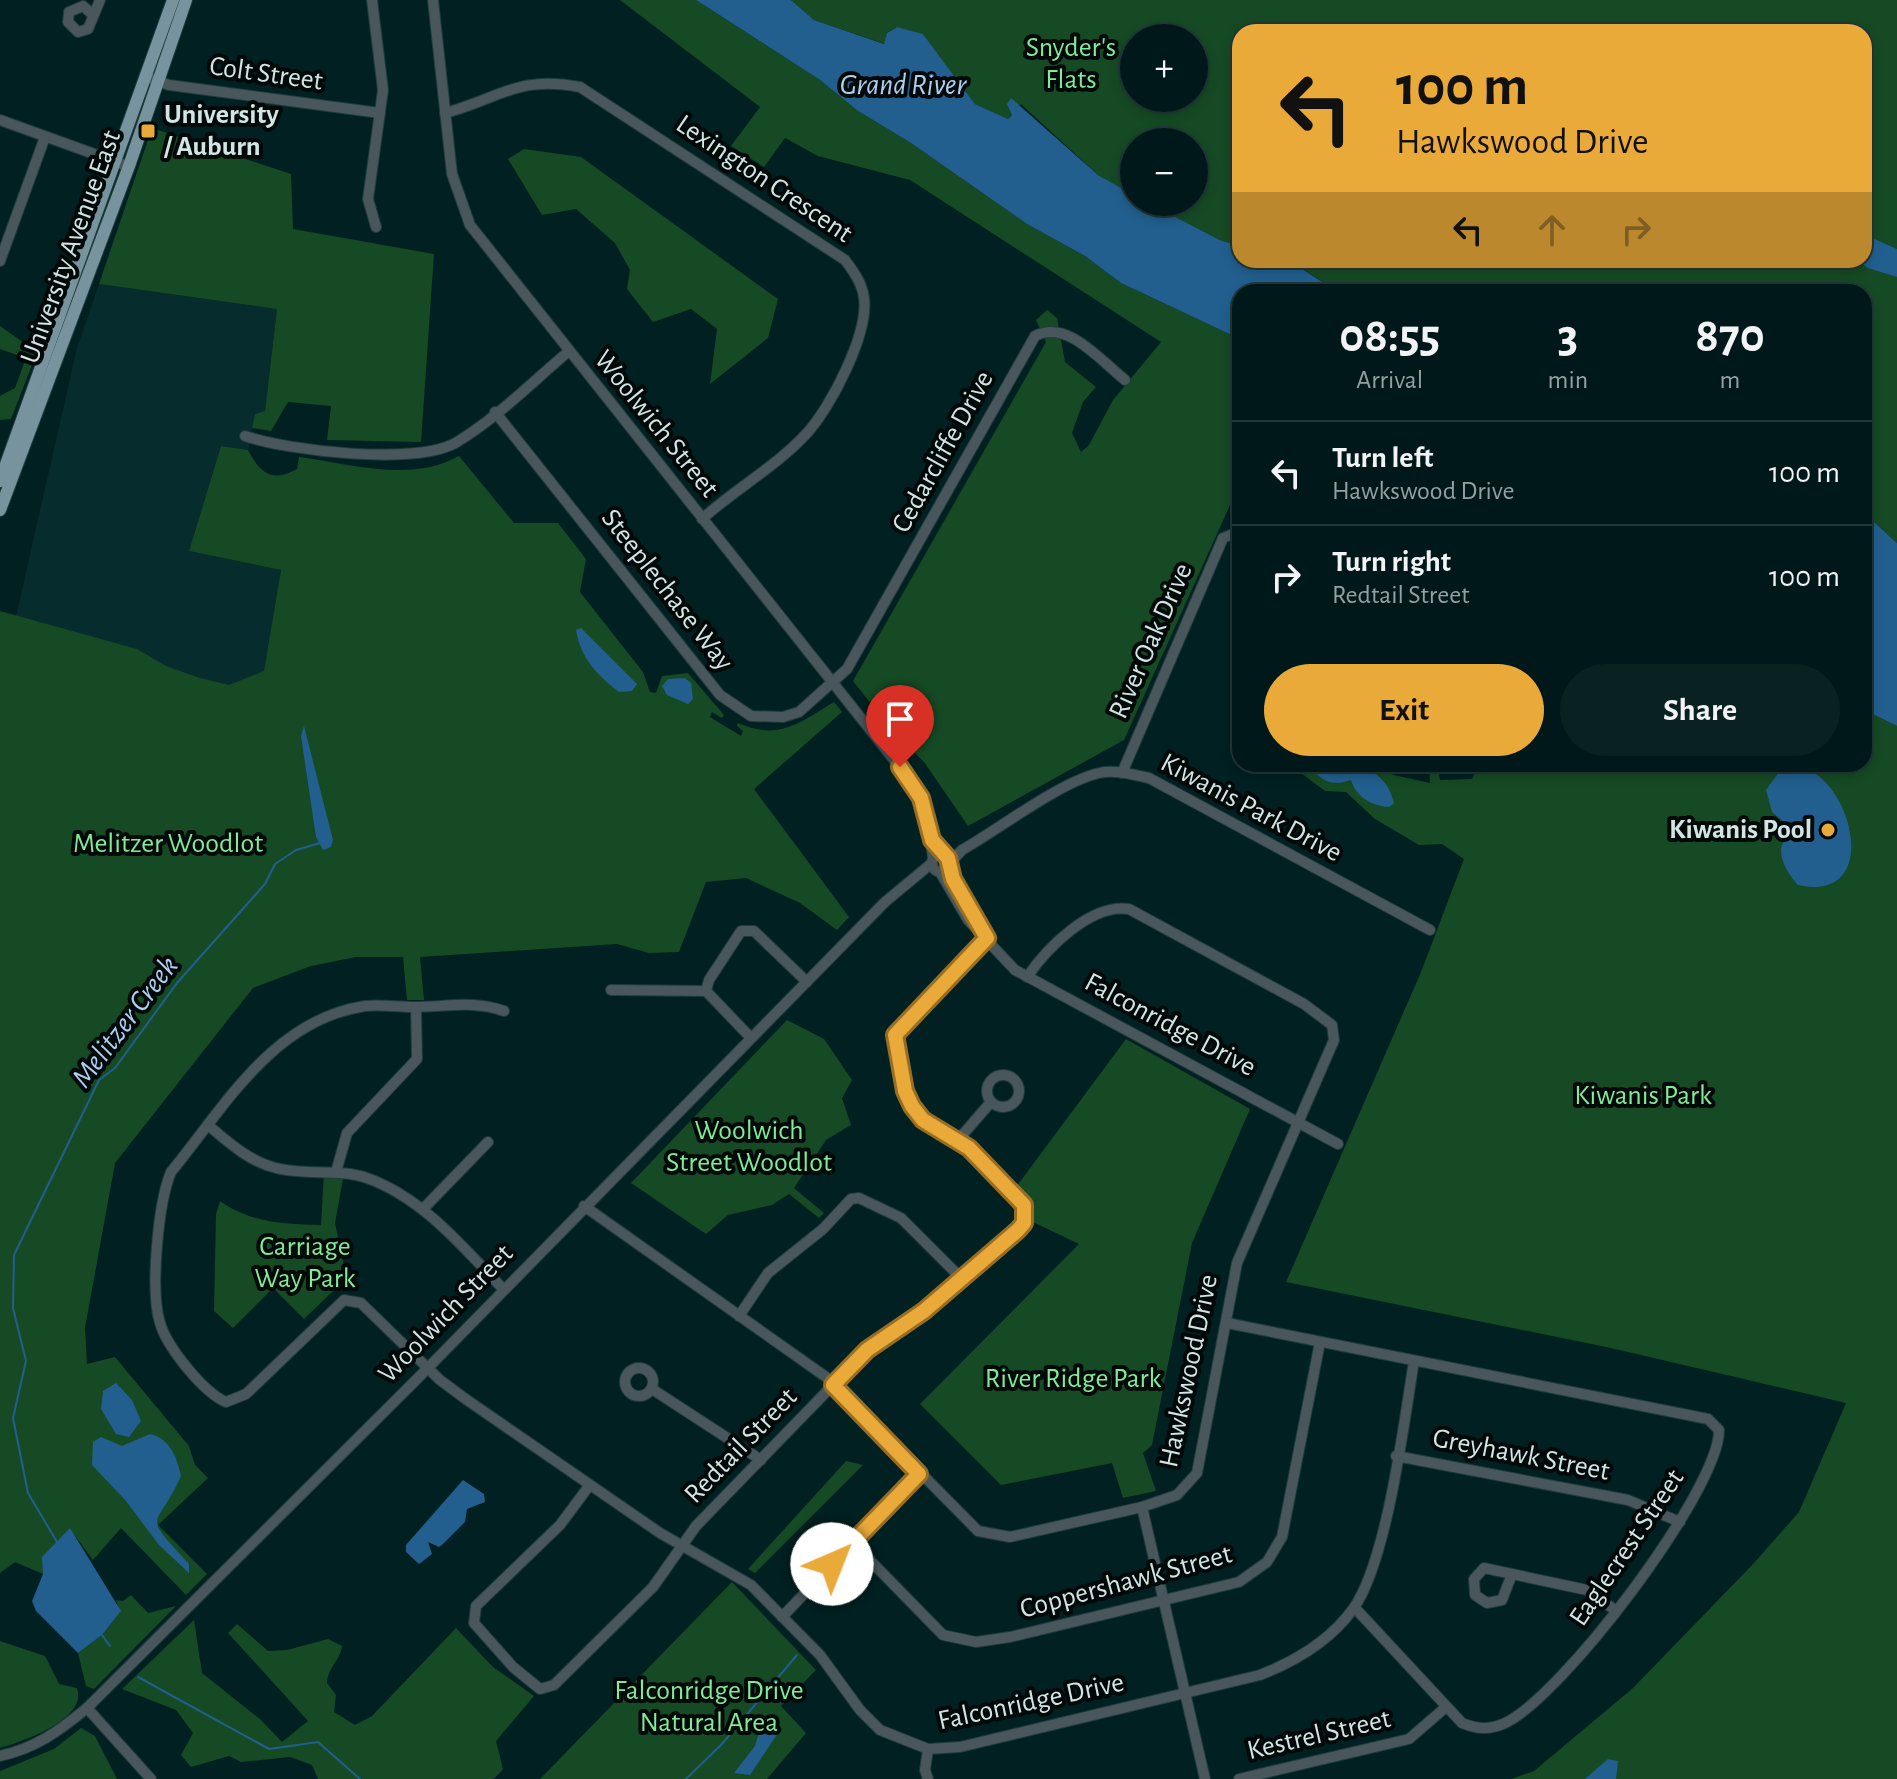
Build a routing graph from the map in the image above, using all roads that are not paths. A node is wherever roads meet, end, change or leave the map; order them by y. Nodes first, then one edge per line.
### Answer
1 (100, 0) edge
2 (173, 0) edge
3 (186, 0) edge
4 (372, 0) edge
5 (433, 0) edge
6 (92, 14) dead end
7 (152, 79) junction
8 (380, 113) junction
9 (445, 113) junction
10 (0, 120) edge
11 (45, 137) junction
12 (122, 164) junction
13 (376, 227) dead end
14 (0, 261) edge
15 (568, 352) junction
16 (52, 353) junction
17 (1125, 380) dead end
18 (495, 412) junction
19 (245, 436) dead end
20 (0, 481) edge
21 (0, 510) edge
22 (702, 519) junction
23 (1232, 533) edge
24 (833, 683) junction
25 (1122, 773) junction
26 (941, 863) junction
27 (1430, 930) dead end
28 (987, 938) junction
29 (1027, 977) junction
30 (807, 982) junction
31 (611, 990) dead end
32 (706, 991) junction
33 (416, 1007) junction
34 (504, 1011) dead end
35 (751, 1038) junction
36 (991, 1102) dead end
37 (1297, 1122) junction
38 (209, 1126) junction
39 (958, 1140) junction
40 (488, 1142) dead end
41 (1338, 1144) dead end
42 (336, 1172) junction
43 (584, 1206) junction
44 (423, 1209) junction
45 (962, 1279) junction
46 (504, 1290) junction
47 (739, 1316) junction
48 (1227, 1323) junction
49 (1320, 1342) junction
50 (1414, 1361) junction
51 (428, 1368) junction
52 (833, 1385) junction
53 (652, 1389) dead end
54 (1396, 1456) junction
55 (761, 1460) junction
56 (919, 1474) junction
57 (589, 1486) junction
58 (1142, 1507) junction
59 (1680, 1522) junction
60 (853, 1543) junction
61 (682, 1546) junction
62 (1512, 1574) dead end
63 (1164, 1599) junction
64 (1355, 1608) junction
65 (1615, 1610) junction
66 (782, 1617) junction
67 (1186, 1692) junction
68 (1446, 1707) junction
69 (87, 1708) junction
70 (928, 1749) junction
71 (0, 1756) edge
72 (151, 1779) edge
73 (928, 1779) edge
74 (1205, 1779) edge
75 (1239, 1779) edge

1 - 6 street
2 - 7 main road, University Avenue East
3 - 7 main road, University Avenue East
4 - 8 street
5 - 9 street, Woolwich Street
7 - 8 street, Colt Street
7 - 12 main road, University Avenue East
8 - 13 street
9 - 15 street, Woolwich Street
9 - 22 street, Lexington Crescent
10 - 11 street
11 - 12 street
11 - 14 street
12 - 16 main road, University Avenue East
15 - 18 street
15 - 22 street, Woolwich Street
16 - 20 main road, University Avenue East
16 - 21 main road, University Avenue East
17 - 24 street, Cedarcliffe Drive
18 - 19 street
18 - 24 street, Steeplechase Way
22 - 24 street, Woolwich Street
23 - 25 street, River Oak Drive
24 - 26 street, Woolwich Street
25 - 26 street, Kiwanis Park Drive
25 - 27 street, Kiwanis Park Drive
26 - 28 street, Falconridge Drive
26 - 30 street, Woolwich Street
28 - 29 street, Falconridge Drive
28 - 39 street, Redtail Street
29 - 37 street, Falconridge Drive
29 - 37 street, Hawkswood Drive
30 - 32 street
30 - 35 street, Woolwich Street
31 - 32 street
32 - 35 street
33 - 34 street
33 - 38 street
33 - 42 street
35 - 43 street, Woolwich Street
36 - 39 street
37 - 41 street, Falconridge Drive
37 - 48 street, Hawkswood Drive
38 - 42 street
38 - 51 street, Falconridge Drive
39 - 45 street, Redtail Street
40 - 44 street
42 - 44 street
43 - 46 street, Woolwich Street
43 - 47 street, Hawkswood Drive
44 - 46 street
45 - 47 street
45 - 52 street, Redtail Street
46 - 51 street, Woolwich Street
47 - 52 street, Hawkswood Drive
48 - 49 street, Eaglecrest Street
48 - 58 street, Hawkswood Drive
49 - 50 street, Eaglecrest Street
49 - 63 street, Coppershawk Street
50 - 54 street, Falconridge Drive
50 - 59 street, Eaglecrest Street
51 - 57 street, Falconridge Drive
51 - 69 street, Woolwich Street
52 - 55 street, Redtail Street
52 - 56 street, Hawkswood Drive
53 - 55 street
54 - 59 street, Greyhawk Street
54 - 64 street, Falconridge Drive
55 - 61 street, Redtail Street
56 - 58 street, Hawkswood Drive
56 - 60 street
57 - 61 street, Falconridge Drive
57 - 61 street, Redtail Street
58 - 63 street
59 - 65 street, Eaglecrest Street
60 - 63 street, Coppershawk Street
60 - 66 street
61 - 66 street, Falconridge Drive
62 - 65 street
63 - 67 street
64 - 67 street, Falconridge Drive
64 - 68 street, Eaglecrest Street
65 - 68 street, Eaglecrest Street
66 - 70 street, Falconridge Drive
67 - 70 street, Falconridge Drive
67 - 74 street
68 - 75 street, Kestrel Street
69 - 71 street, Woolwich Street
69 - 72 street
70 - 73 street

